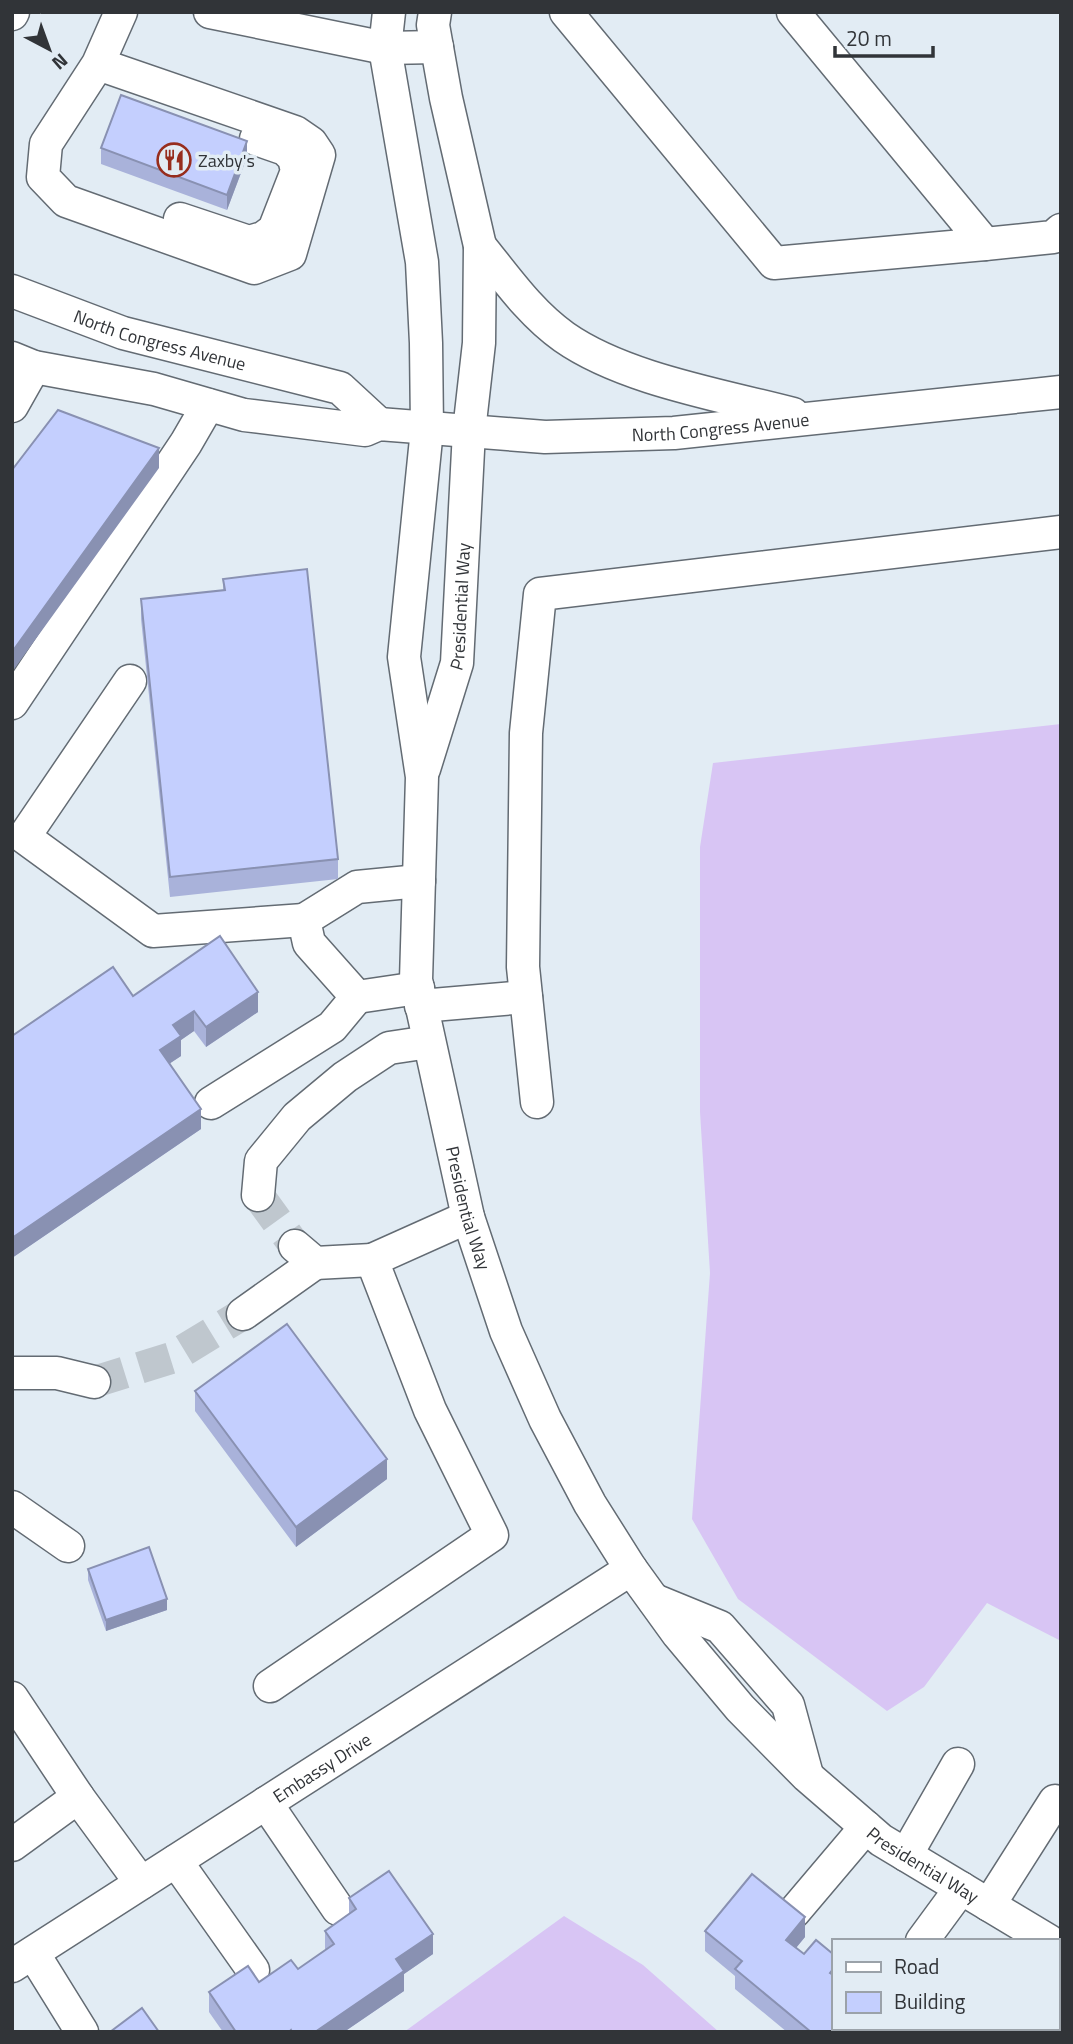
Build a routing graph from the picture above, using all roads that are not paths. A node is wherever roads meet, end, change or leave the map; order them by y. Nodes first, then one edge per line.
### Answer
1 (121, 12) edge
2 (211, 12) edge
3 (389, 12) edge
4 (435, 12) edge
5 (566, 12) edge
6 (793, 12) edge
7 (437, 47) junction
8 (385, 48) junction
9 (98, 64) junction
10 (1061, 230) edge
11 (985, 244) junction
12 (480, 246) junction
13 (12, 291) edge
14 (23, 363) edge
15 (1061, 392) edge
16 (208, 405) junction
17 (12, 406) edge
18 (811, 419) junction
19 (379, 424) junction
20 (427, 429) junction
21 (469, 431) junction
22 (1061, 532) edge
23 (130, 681) dead end
24 (12, 703) edge
25 (422, 777) junction
26 (18, 845) edge
27 (419, 881) junction
28 (304, 920) junction
29 (357, 997) junction
30 (420, 997) junction
31 (526, 997) junction
32 (429, 1042) junction
33 (537, 1102) dead end
34 (211, 1103) dead end
35 (258, 1195) tunnel mouth
36 (468, 1217) junction
37 (372, 1260) junction
38 (243, 1314) tunnel mouth
39 (12, 1373) edge
40 (94, 1382) tunnel mouth
41 (12, 1507) edge
42 (68, 1546) dead end
43 (631, 1569) junction
44 (654, 1600) junction
45 (270, 1686) dead end
46 (12, 1698) edge
47 (958, 1764) dead end
48 (807, 1776) junction
49 (78, 1797) junction
50 (1055, 1801) dead end
51 (266, 1803) junction
52 (866, 1827) junction
53 (12, 1845) edge
54 (906, 1855) junction
55 (176, 1861) junction
56 (141, 1883) junction
57 (961, 1888) junction
58 (989, 1905) junction
59 (338, 1909) dead end
60 (794, 1912) edge
61 (923, 1939) edge
62 (1046, 1939) edge
63 (23, 1960) edge
64 (253, 1970) edge
65 (82, 2032) edge

1 - 9 street
2 - 8 street
3 - 8 street, Presidential Way
4 - 7 street
5 - 11 street
6 - 11 street
7 - 8 street
7 - 12 street
8 - 20 street, Presidential Way
9 - 9 street
10 - 11 street
12 - 18 street
12 - 21 street, Presidential Way
13 - 19 street, North Congress Avenue
14 - 16 street, North Congress Avenue
14 - 17 street
15 - 18 street, North Congress Avenue
16 - 19 street, North Congress Avenue
16 - 24 street
18 - 21 street, North Congress Avenue
19 - 20 street, North Congress Avenue
20 - 21 street, North Congress Avenue
20 - 25 street, Presidential Way
21 - 25 street, Presidential Way
22 - 31 street
23 - 26 street
25 - 27 street, Presidential Way
26 - 28 street
27 - 28 street
27 - 30 street, Presidential Way
28 - 29 street
29 - 30 street
29 - 34 street
30 - 31 street
30 - 32 street, Presidential Way
31 - 33 street
32 - 35 street
32 - 36 street, Presidential Way
36 - 37 street
36 - 43 street, Presidential Way
37 - 38 street
37 - 45 street
39 - 40 street
41 - 42 street
43 - 44 street, Presidential Way
43 - 51 street, Embassy Drive
44 - 48 street, Presidential Way
44 - 48 street
46 - 49 street
47 - 54 street
48 - 52 street, Presidential Way
49 - 53 street
49 - 56 street
50 - 58 street
51 - 55 street, Embassy Drive
51 - 59 street
52 - 54 street, Presidential Way
52 - 60 street
54 - 57 street, Presidential Way
55 - 56 street, Embassy Drive
55 - 64 street
56 - 63 street, Embassy Drive
57 - 58 street, Presidential Way
57 - 61 street
58 - 62 street, Presidential Way
63 - 65 street

